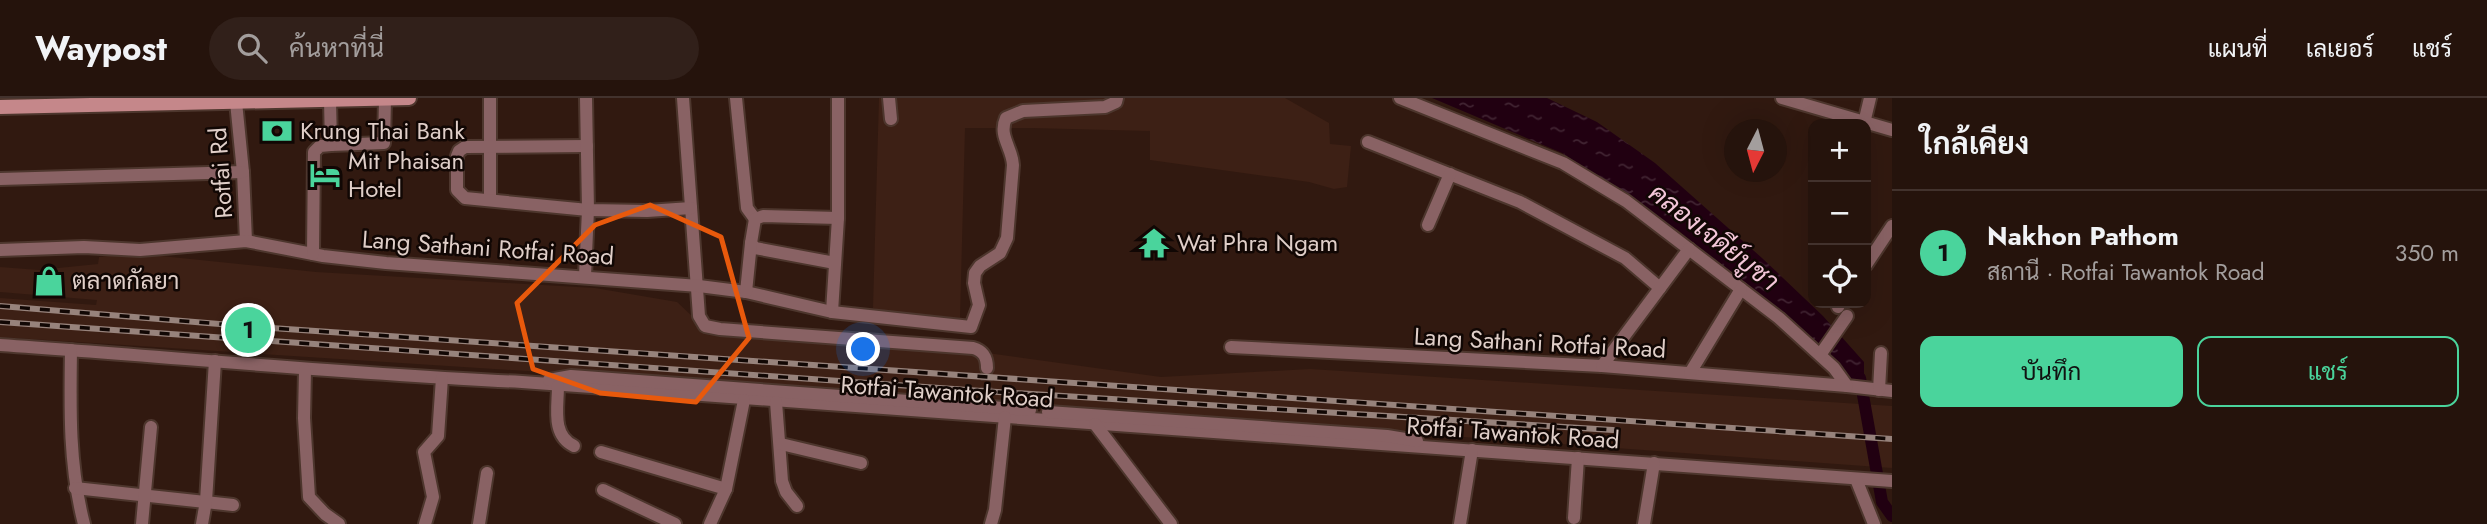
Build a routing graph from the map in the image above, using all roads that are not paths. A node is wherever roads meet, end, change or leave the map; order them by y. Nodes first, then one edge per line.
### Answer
1 (409, 98) edge
2 (490, 98) edge
3 (586, 98) edge
4 (683, 98) edge
5 (736, 98) edge
6 (838, 98) edge
7 (889, 98) edge
8 (1117, 98) edge
9 (1400, 98) edge
10 (1782, 98) edge
11 (1870, 98) edge
12 (385, 99) edge
13 (330, 100) junction
14 (236, 102) junction
15 (0, 107) edge
16 (891, 119) dead end
17 (1851, 119) edge
18 (1865, 119) edge
19 (1871, 125) edge
20 (1892, 130) edge
21 (1368, 142) dead end
22 (331, 145) junction
23 (490, 146) junction
24 (587, 146) junction
25 (243, 172) junction
26 (1450, 173) junction
27 (0, 178) edge
28 (490, 199) junction
29 (691, 208) junction
30 (589, 210) junction
31 (838, 218) junction
32 (755, 219) junction
33 (1428, 225) dead end
34 (1892, 226) edge
35 (246, 241) junction
36 (751, 243) junction
37 (1689, 249) junction
38 (0, 250) edge
39 (313, 254) junction
40 (1871, 258) edge
41 (835, 263) junction
42 (584, 276) junction
43 (699, 286) junction
44 (1660, 288) junction
45 (1741, 289) junction
46 (746, 292) junction
47 (832, 312) junction
48 (1842, 312) edge
49 (0, 345) edge
50 (1231, 346) dead end
51 (71, 350) junction
52 (1822, 352) junction
53 (1881, 353) dead end
54 (215, 361) junction
55 (1602, 366) junction
56 (987, 368) dead end
57 (305, 370) junction
58 (1690, 373) junction
59 (442, 378) junction
60 (532, 383) junction
61 (558, 386) junction
62 (1849, 387) junction
63 (1881, 390) edge
64 (744, 400) junction
65 (776, 402) junction
66 (1005, 417) junction
67 (1095, 424) junction
68 (150, 427) dead end
69 (781, 444) junction
70 (574, 446) dead end
71 (1451, 449) junction
72 (1472, 450) junction
73 (601, 452) dead end
74 (1577, 458) junction
75 (861, 463) dead end
76 (1654, 463) junction
77 (487, 473) dead end
78 (1856, 479) junction
79 (1889, 481) edge
80 (75, 488) junction
81 (726, 489) junction
82 (603, 490) dead end
83 (143, 494) junction
84 (206, 501) junction
85 (233, 505) dead end
86 (797, 506) dead end
87 (1574, 517) dead end
88 (84, 524) edge
89 (142, 524) edge
90 (202, 524) edge
91 (339, 524) edge
92 (425, 524) edge
93 (479, 524) edge
94 (675, 524) edge
95 (711, 524) edge
96 (991, 524) edge
97 (1171, 524) edge
98 (1460, 524) edge
99 (1644, 524) edge
100 (1874, 524) edge

1 - 12 main road
2 - 23 street
3 - 24 street
4 - 29 street
5 - 32 street
6 - 31 street
7 - 16 street
8 - 47 street, Lang Sathani Rotfai Road
9 - 37 street
10 - 17 street
11 - 18 street
12 - 13 main road
12 - 22 street
13 - 14 main road
13 - 22 street
14 - 15 main road
14 - 25 street, Rotfai Rd
19 - 20 street
21 - 26 street
22 - 39 street
23 - 24 street
23 - 28 street
23 - 28 street
24 - 30 street
25 - 27 street
25 - 35 street, Rotfai Rd
26 - 33 street
26 - 44 street
28 - 30 street
29 - 30 street
29 - 43 street
30 - 42 street
31 - 32 street
31 - 41 street
32 - 36 street
34 - 40 street
35 - 38 street, Lang Sathani Rotfai Road
35 - 39 street, Lang Sathani Rotfai Road
36 - 41 street
36 - 46 street
37 - 44 street
37 - 45 street
39 - 42 street, Lang Sathani Rotfai Road
41 - 47 street
42 - 43 street, Lang Sathani Rotfai Road
43 - 46 street, Lang Sathani Rotfai Road
43 - 56 street
44 - 55 street
45 - 52 street
45 - 58 street
46 - 47 street, Lang Sathani Rotfai Road
48 - 52 street
49 - 51 street, Rotfai Tawantok Road
50 - 55 street, Lang Sathani Rotfai Road
51 - 54 street, Rotfai Tawantok Road
51 - 80 street
52 - 62 street
53 - 63 street
54 - 57 street, Rotfai Tawantok Road
54 - 84 street
55 - 58 street, Lang Sathani Rotfai Road
57 - 59 street, Rotfai Tawantok Road
57 - 91 street
58 - 62 street, Lang Sathani Rotfai Road
59 - 60 street, Rotfai Tawantok Road
59 - 92 street
60 - 61 street, Rotfai Tawantok Road
60 - 71 street
61 - 64 street, Rotfai Tawantok Road
61 - 70 street
62 - 63 street, Lang Sathani Rotfai Road
64 - 65 street, Rotfai Tawantok Road
64 - 81 street
65 - 66 street, Rotfai Tawantok Road
65 - 69 street
66 - 67 street, Rotfai Tawantok Road
66 - 96 street
67 - 71 street, Rotfai Tawantok Road
67 - 97 street
68 - 83 street
69 - 75 street
69 - 86 street
71 - 72 street, Rotfai Tawantok Road
72 - 74 street, Rotfai Tawantok Road
72 - 98 street
73 - 81 street
74 - 76 street, Rotfai Tawantok Road
74 - 87 street
76 - 78 street, Rotfai Tawantok Road
76 - 99 street
77 - 93 street
78 - 79 street, Rotfai Tawantok Road
78 - 100 street
80 - 83 street
80 - 88 street
81 - 95 street
82 - 94 street
83 - 84 street
83 - 89 street
84 - 85 street
84 - 90 street

